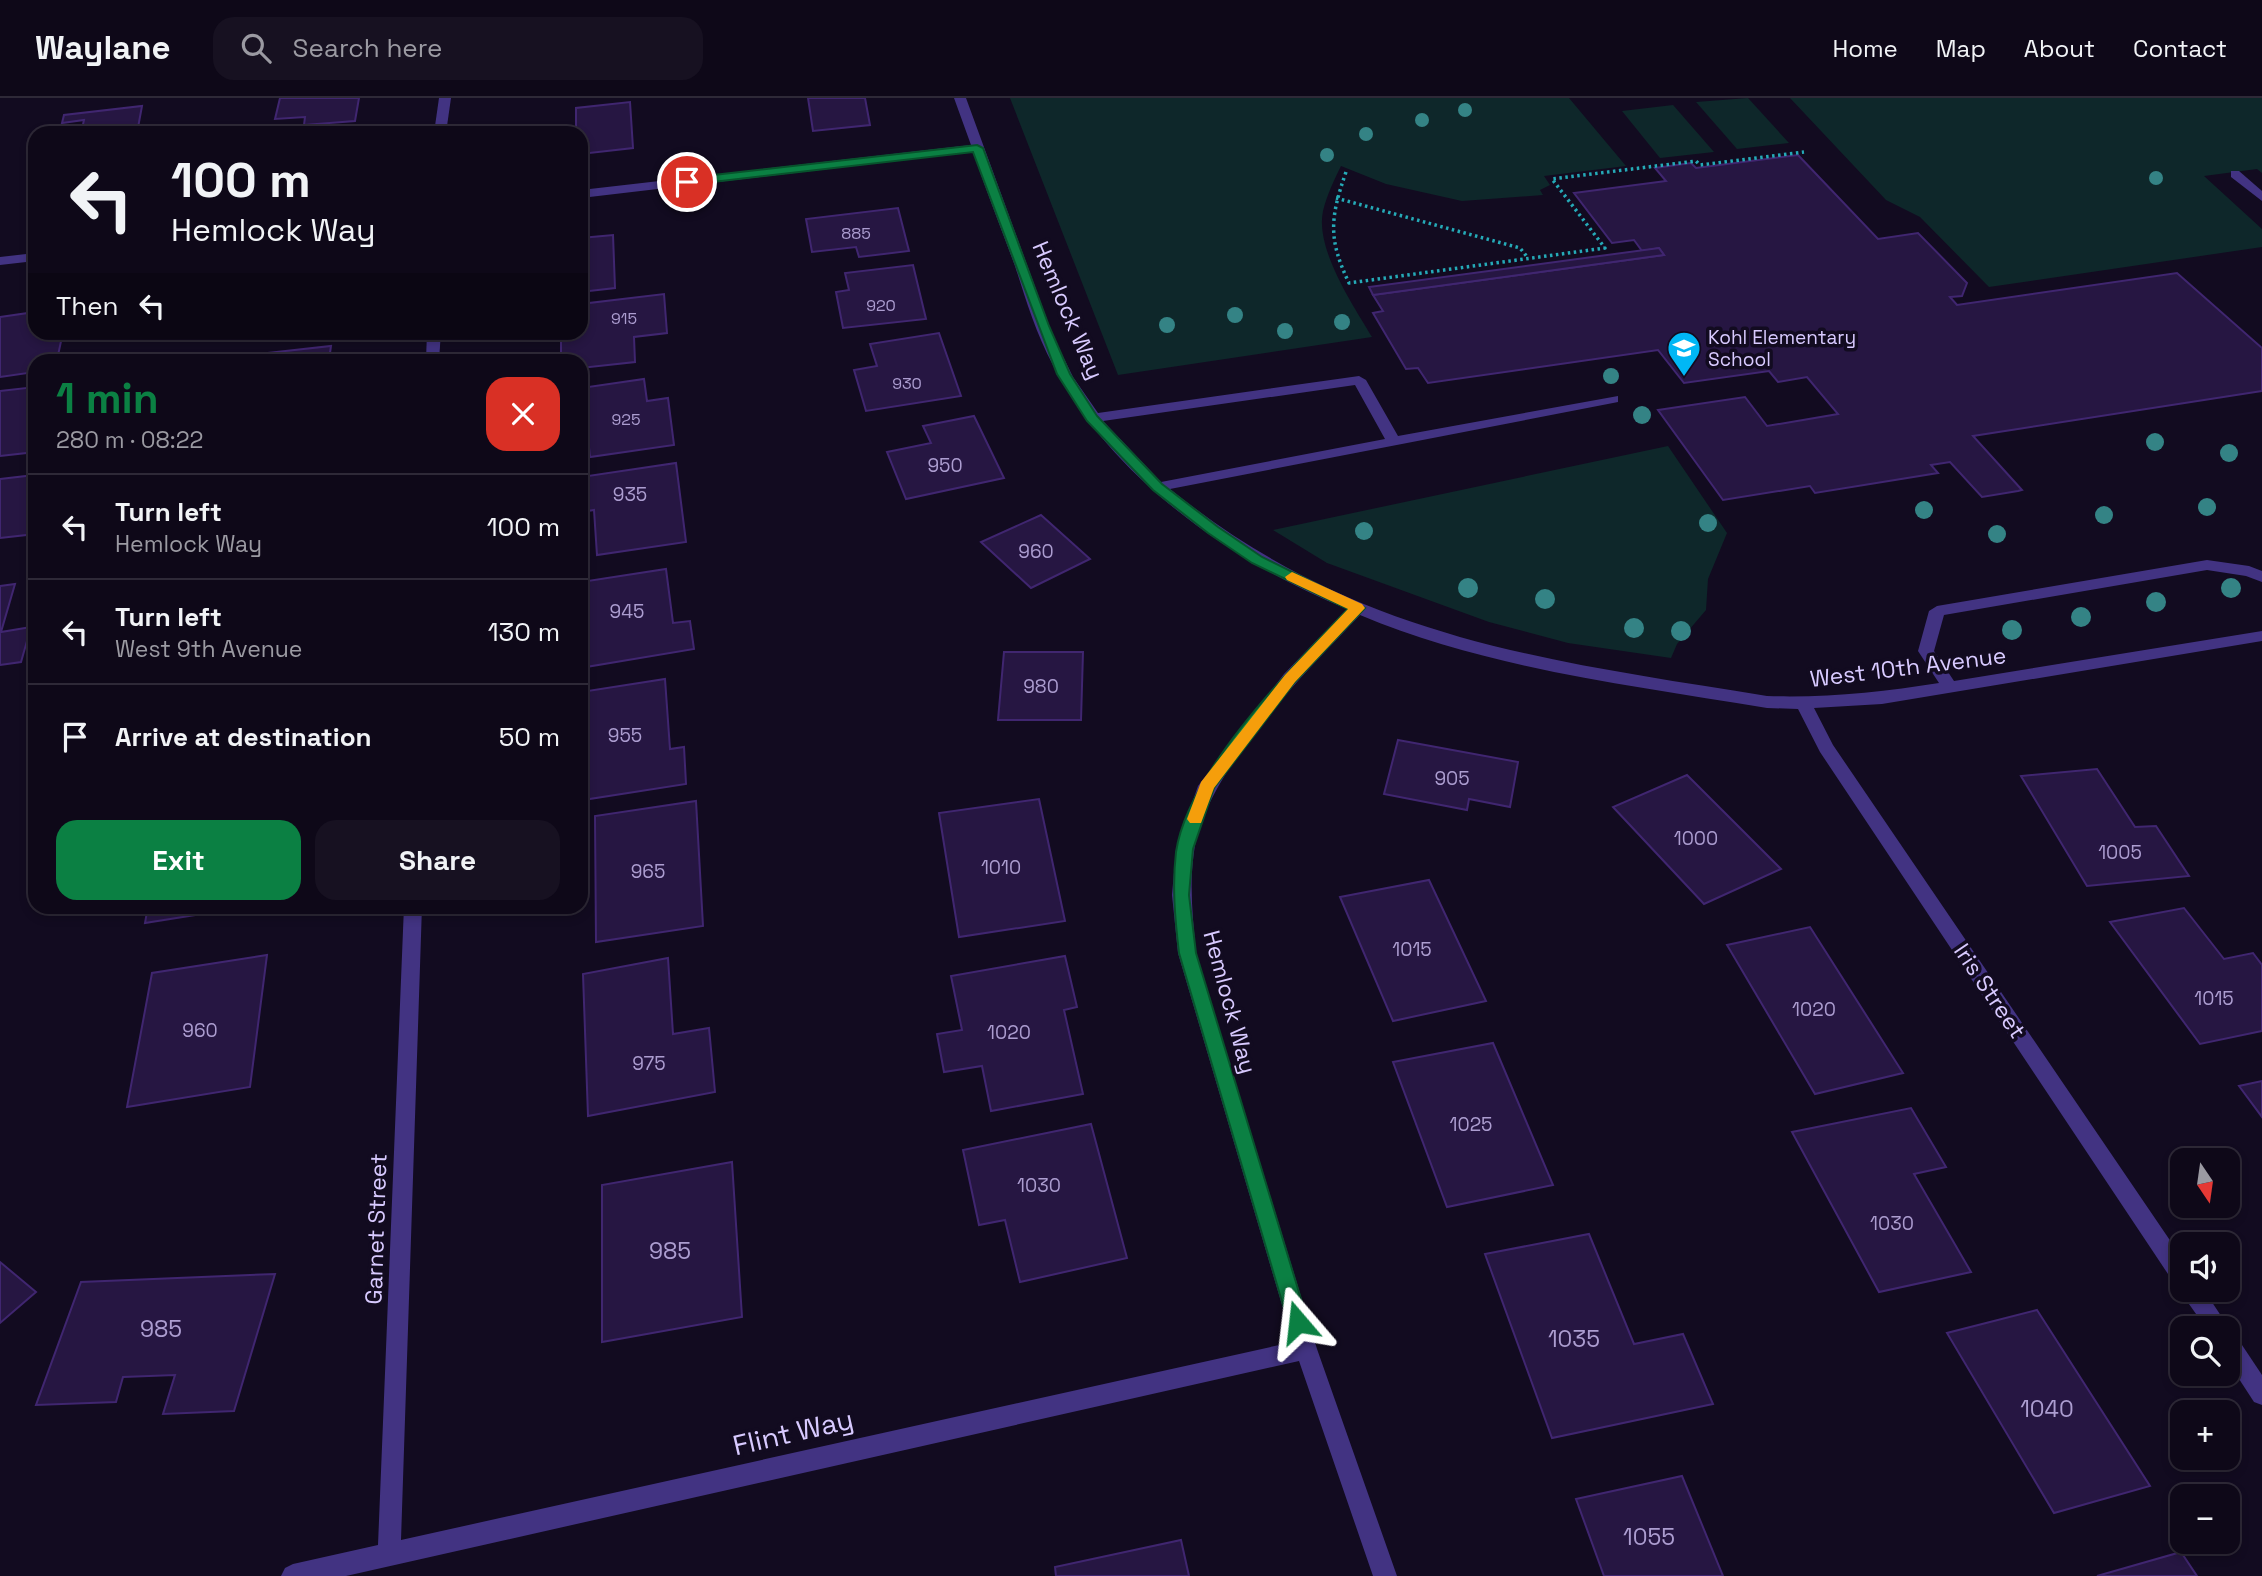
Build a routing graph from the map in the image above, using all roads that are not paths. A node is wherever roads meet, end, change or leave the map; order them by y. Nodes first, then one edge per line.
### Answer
1 (445, 98) edge
2 (960, 98) edge
3 (441, 126) edge
4 (977, 148) junction
5 (2235, 174) dead end
6 (588, 193) edge
7 (2262, 197) edge
8 (28, 258) edge
9 (0, 261) edge
10 (1613, 399) dead end
11 (1092, 418) junction
12 (1394, 442) junction
13 (1157, 487) junction
14 (2262, 577) edge
15 (1357, 608) junction
16 (2262, 636) edge
17 (1950, 687) junction
18 (1803, 703) junction
19 (412, 914) edge
20 (2170, 1258) edge
21 (1306, 1349) junction
22 (2240, 1361) edge
23 (2262, 1394) edge
24 (389, 1554) junction
25 (293, 1576) edge
26 (1385, 1576) edge

1 - 3 street
2 - 4 street, Hemlock Way
4 - 6 street
4 - 11 street, Hemlock Way
5 - 7 street
8 - 9 street
10 - 12 street
11 - 12 street
11 - 13 street, Hemlock Way
12 - 13 street
13 - 15 street, Hemlock Way
14 - 17 street
15 - 18 street, West 10th Avenue
15 - 21 street, Hemlock Way
16 - 17 street, West 10th Avenue
17 - 18 street, West 10th Avenue
18 - 20 street, Iris Street
19 - 24 street, Garnet Street
21 - 24 street, Flint Way
21 - 26 street, Hemlock Way
22 - 23 street
24 - 25 street, Flint Way

